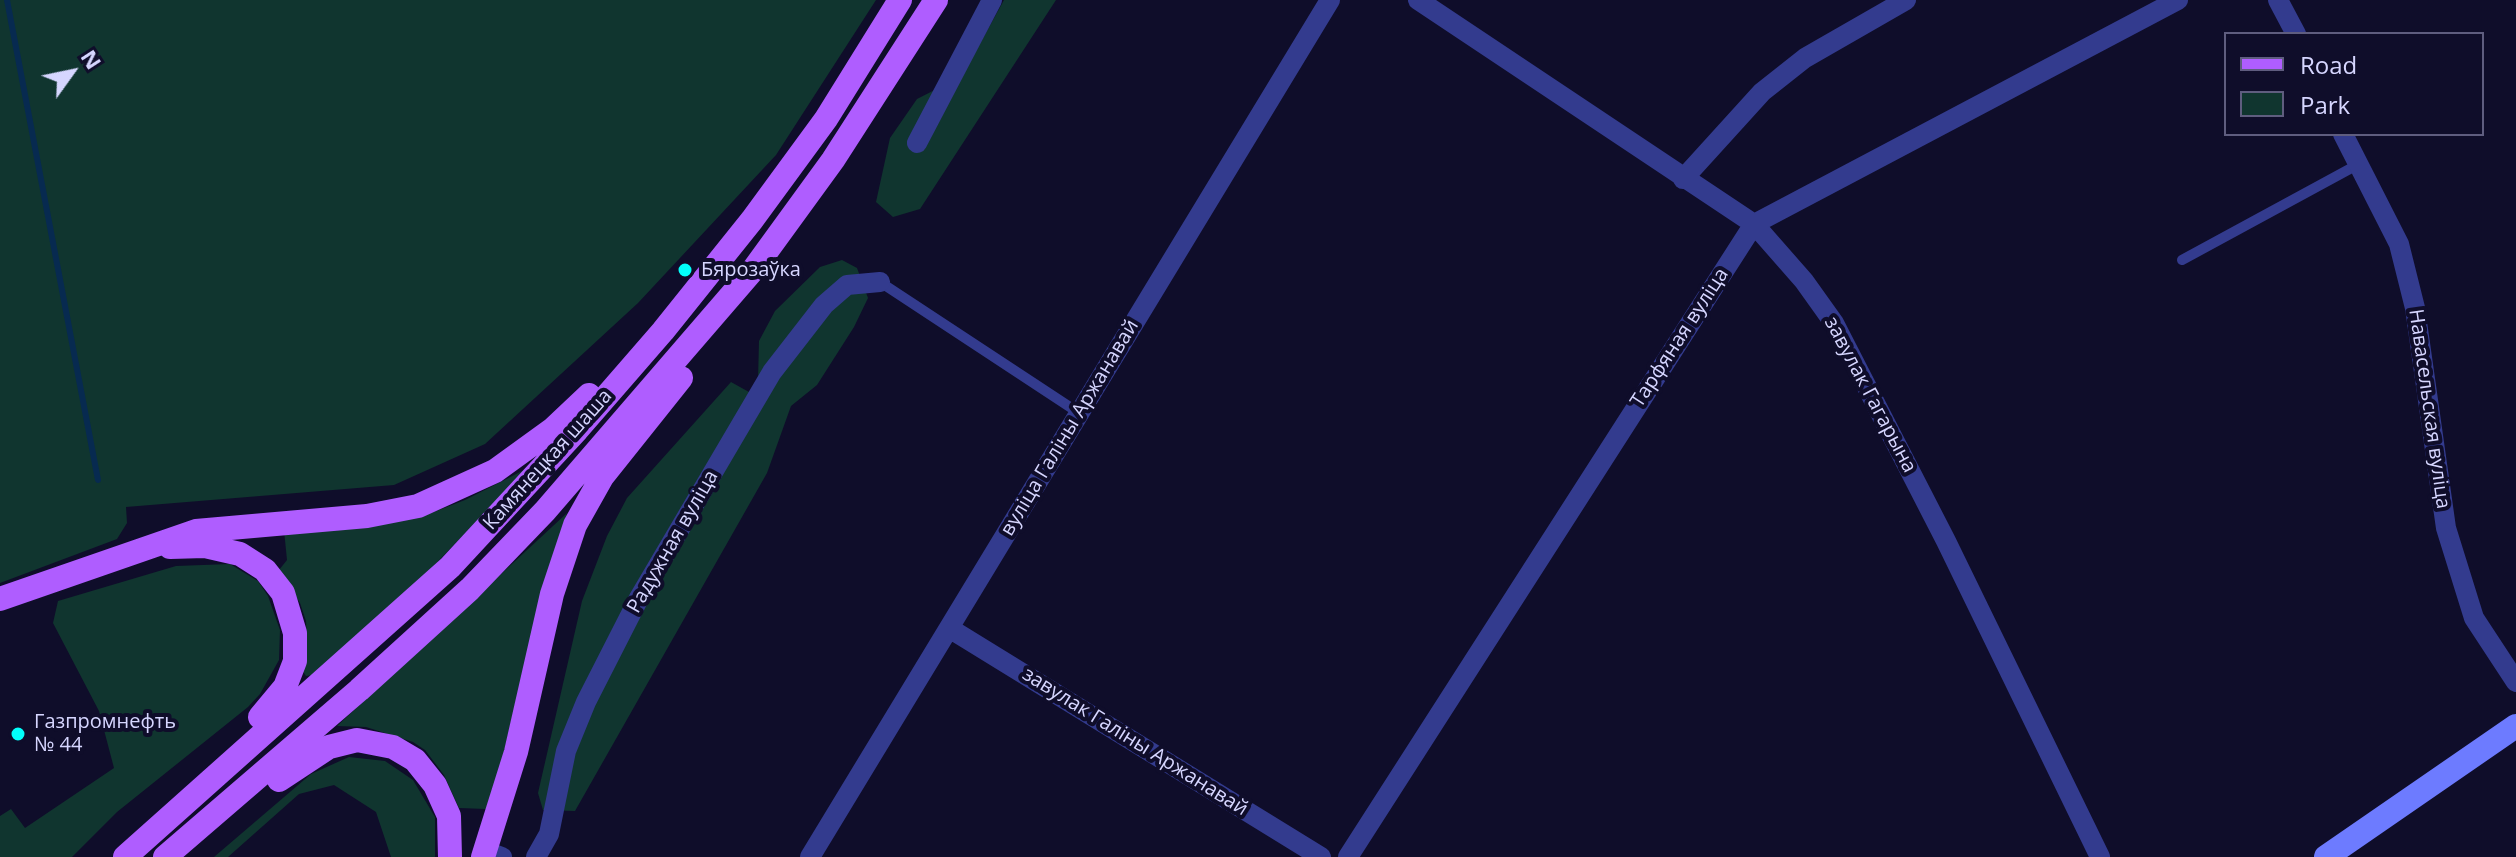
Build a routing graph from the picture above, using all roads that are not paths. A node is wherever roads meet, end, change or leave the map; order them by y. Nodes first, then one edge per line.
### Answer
1 (900, 0) edge
2 (936, 0) edge
3 (992, 0) edge
4 (1330, 0) edge
5 (1418, 0) edge
6 (1906, 0) edge
7 (2178, 0) edge
8 (2278, 0) edge
9 (2295, 32) edge
10 (2344, 136) edge
11 (917, 143) dead end
12 (2357, 165) junction
13 (1683, 179) junction
14 (1754, 224) junction
15 (2182, 260) dead end
16 (880, 282) joint
17 (733, 295) junction
18 (663, 331) junction
19 (1079, 413) junction
20 (136, 549) junction
21 (0, 599) edge
22 (949, 628) junction
23 (2516, 682) edge
24 (2516, 726) edge
25 (490, 855) edge
26 (124, 857) edge
27 (165, 857) edge
28 (184, 857) edge
29 (450, 857) edge
30 (536, 857) edge
31 (810, 857) edge
32 (1321, 857) edge
33 (1348, 857) edge
34 (2100, 857) edge
35 (2326, 857) edge

1 - 18 main road, Камянецкая шаша
2 - 17 main road, Камянецкая шаша
3 - 11 street
4 - 19 street, вуліца Галіны Аржанавай
5 - 13 street, завулак Гагарына
6 - 13 street
7 - 14 street, Тарфяная вуліца
8 - 9 street
10 - 12 street, Навасельская вуліца
12 - 15 lane
12 - 23 street, Навасельская вуліца
13 - 14 street, завулак Гагарына
14 - 33 street, Тарфяная вуліца
14 - 34 street, завулак Гагарына
16 - 19 lane
16 - 30 street, Радужная вуліца
17 - 25 main road
17 - 27 main road, Камянецкая шаша
18 - 20 main road
18 - 26 main road, Камянецкая шаша
19 - 22 street, вуліца Галіны Аржанавай
20 - 21 main road
20 - 26 main road
22 - 31 street, вуліца Галіны Аржанавай
22 - 32 street, завулак Галіны Аржанавай
24 - 35 street
28 - 29 main road

